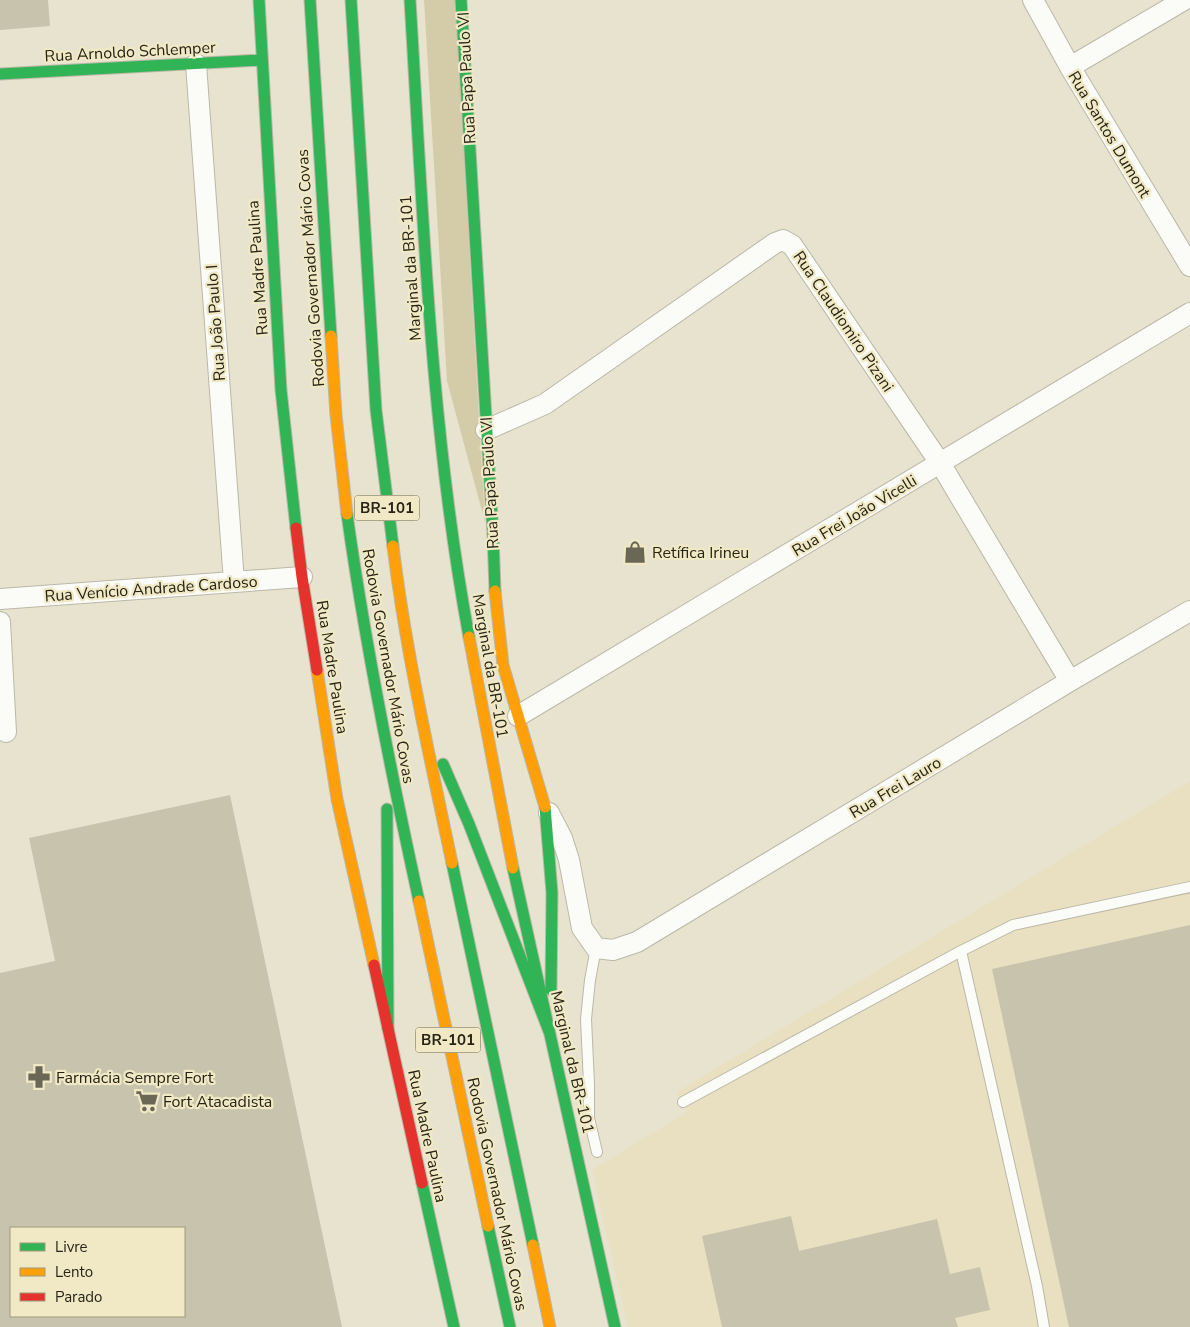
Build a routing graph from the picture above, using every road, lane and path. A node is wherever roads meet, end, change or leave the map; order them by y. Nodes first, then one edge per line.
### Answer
1 (259, 0) edge
2 (310, 0) edge
3 (351, 0) edge
4 (410, 0) edge
5 (461, 0) edge
6 (1033, 0) edge
7 (1184, 0) edge
8 (262, 60) junction
9 (196, 64) junction
10 (1070, 67) junction
11 (0, 74) edge
12 (1190, 266) edge
13 (1190, 314) edge
14 (486, 430) junction
15 (940, 463) junction
16 (302, 578) junction
17 (234, 582) junction
18 (0, 599) edge
19 (1190, 611) edge
20 (0, 622) edge
21 (1070, 682) junction
22 (419, 708) junction
23 (518, 716) junction
24 (6, 732) dead end
25 (387, 753) junction
26 (545, 807) junction
27 (1190, 887) edge
28 (596, 948) junction
29 (961, 951) junction
30 (388, 1029) junction
31 (550, 1034) junction
32 (682, 1102) dead end
33 (597, 1152) dead end
34 (454, 1327) edge
35 (510, 1327) edge
36 (550, 1327) edge
37 (615, 1327) edge
38 (1044, 1327) edge

1 - 8 main road, Rua Madre Paulina
2 - 25 main road, Rodovia Governador Mário Covas / BR-101
3 - 22 main road, Rodovia Governador Mário Covas / BR-101
4 - 31 main road, Marginal da BR-101
5 - 14 main road, Rua Papa Paulo VI
6 - 10 street, Rua Santos Dumont
7 - 10 street
8 - 9 main road, Rua Arnoldo Schlemper
8 - 16 main road, Rua Madre Paulina
9 - 11 main road, Rua Arnoldo Schlemper
9 - 17 street, Rua João Paulo I
10 - 12 street, Rua Santos Dumont
13 - 15 street, Rua Frei João Vicelli
14 - 15 street, Rua Claudiomiro Pizani
14 - 23 main road, Rua Papa Paulo VI
15 - 21 street, Rua Claudiomiro Pizani
15 - 23 street, Rua Frei João Vicelli
16 - 17 street, Rua Venício Andrade Cardoso
16 - 30 main road, Rua Madre Paulina
17 - 18 street, Rua Venício Andrade Cardoso
19 - 21 street, Rua Frei Lauro
20 - 24 street
21 - 28 street, Rua Frei Lauro
22 - 31 main road
22 - 36 main road, Rodovia Governador Mário Covas / BR-101
23 - 26 main road, Rua Papa Paulo VI
25 - 30 main road
25 - 35 main road, Rodovia Governador Mário Covas / BR-101
26 - 28 street, Rua Papa Paulo VI
26 - 31 main road
27 - 29 lane
28 - 33 lane
29 - 32 lane
29 - 38 lane
30 - 34 main road, Rua Madre Paulina
31 - 37 main road, Marginal da BR-101

